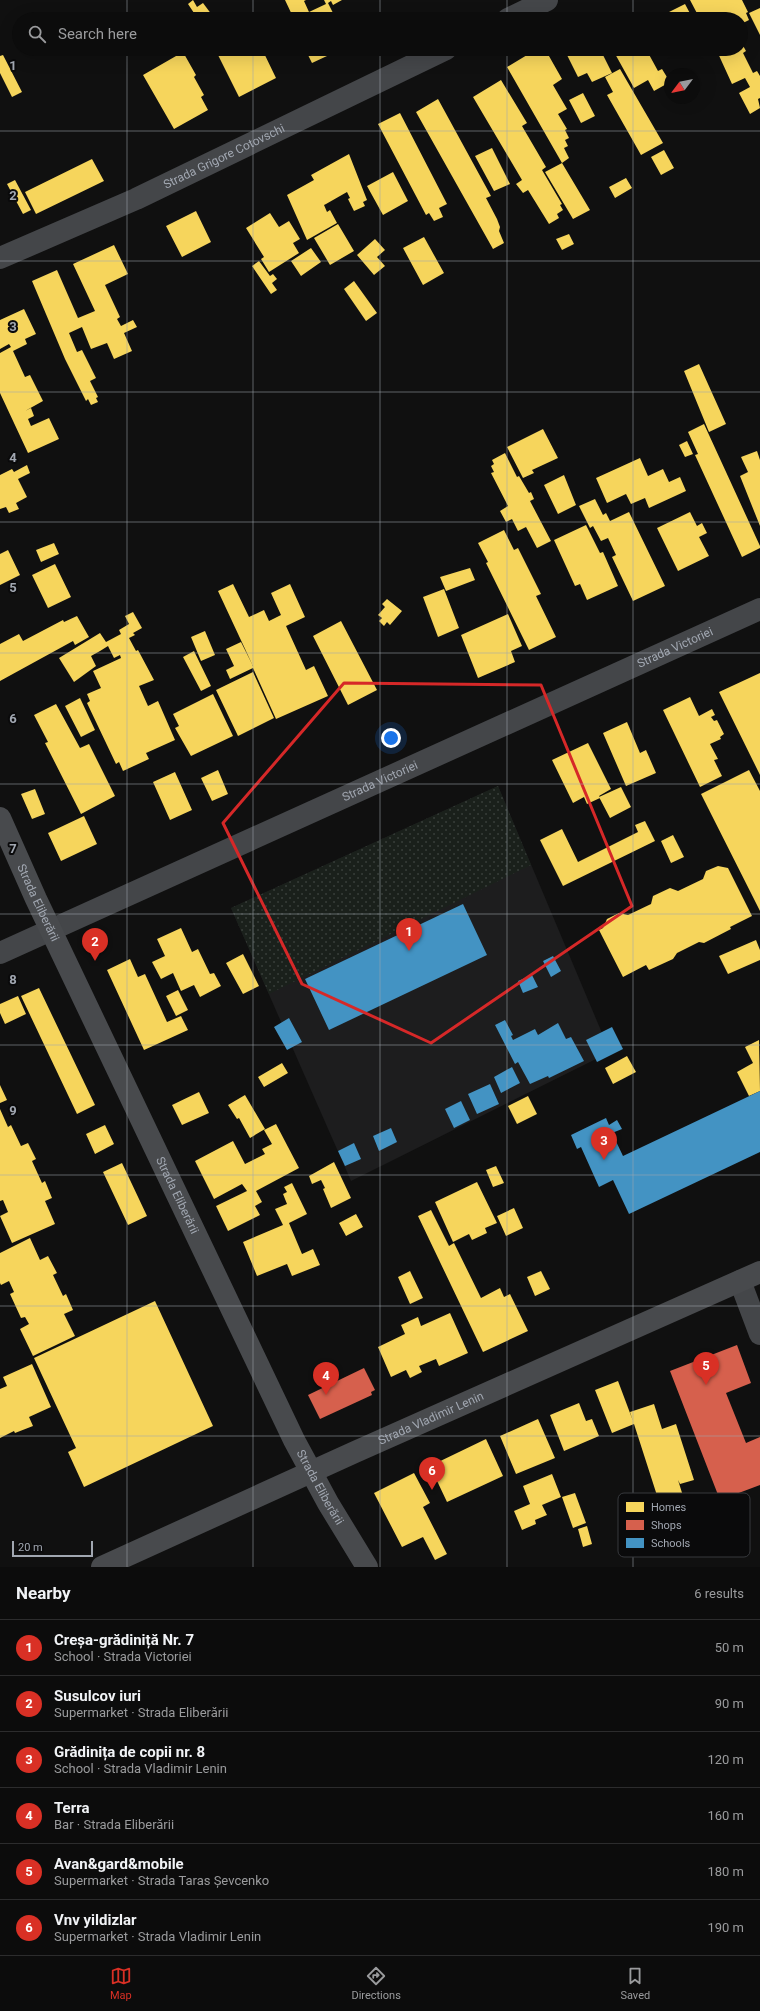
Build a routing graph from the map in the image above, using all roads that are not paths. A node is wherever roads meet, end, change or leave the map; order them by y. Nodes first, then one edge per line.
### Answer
1 (548, 0) edge
2 (523, 12) edge
3 (432, 56) edge
4 (0, 258) edge
5 (760, 609) edge
6 (0, 818) edge
7 (51, 930) junction
8 (0, 953) edge
9 (760, 1272) edge
10 (740, 1281) junction
11 (760, 1334) edge
12 (311, 1472) junction
13 (102, 1567) edge
14 (367, 1567) edge

1 - 2 street
3 - 4 street, Strada Grigore Cotovschi
5 - 7 street, Strada Victoriei
6 - 7 main road, Strada Eliberării
7 - 8 street, Strada Victoriei
7 - 12 main road, Strada Eliberării
9 - 10 main road, Strada Vladimir Lenin
10 - 11 street
10 - 12 main road, Strada Vladimir Lenin
12 - 13 main road, Strada Vladimir Lenin
12 - 14 main road, Strada Eliberării

